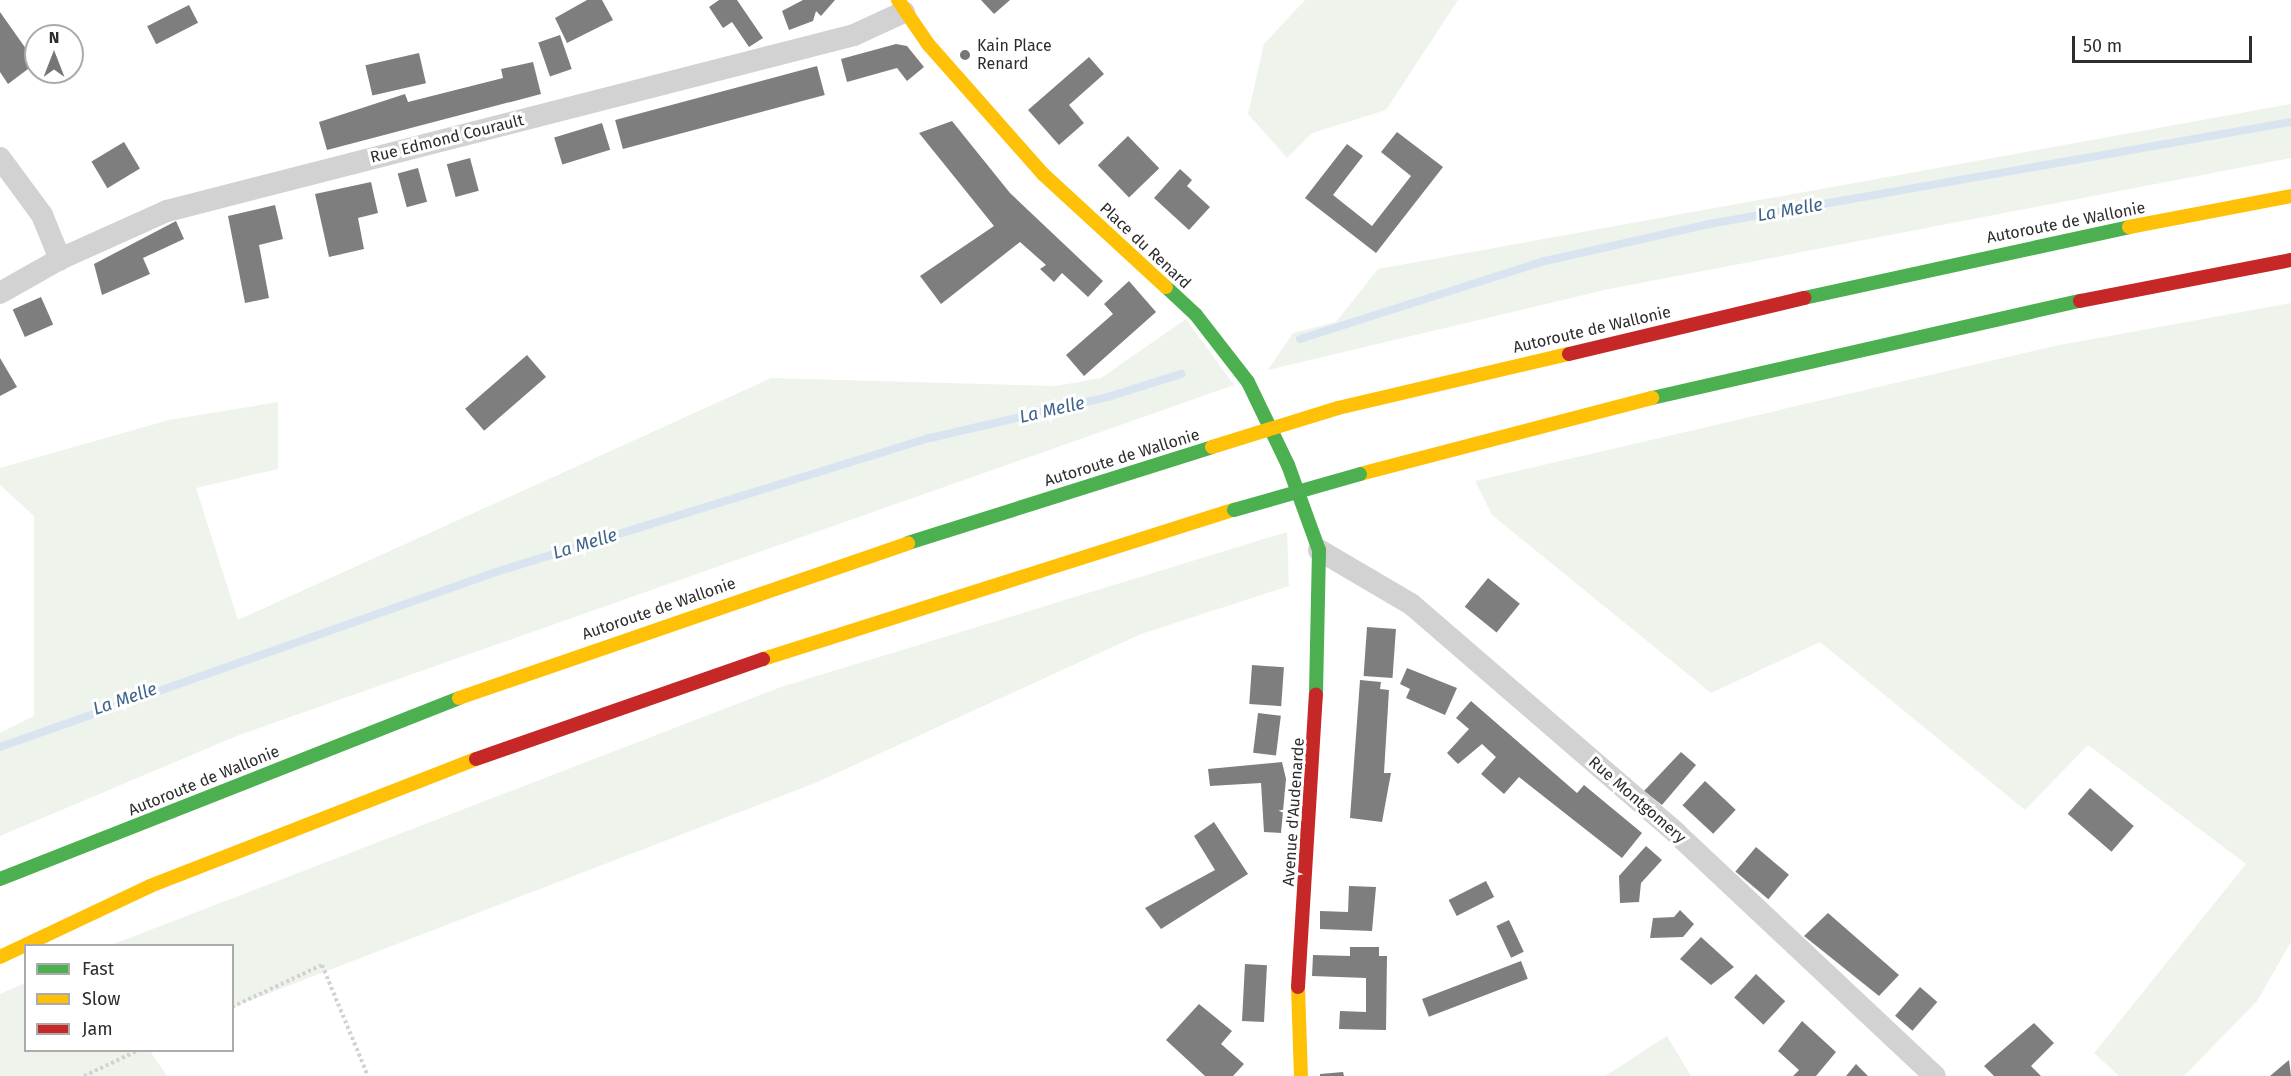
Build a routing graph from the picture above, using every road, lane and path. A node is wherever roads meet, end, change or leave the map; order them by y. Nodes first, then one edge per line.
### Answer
1 (901, 6) edge
2 (0, 159) edge
3 (2291, 196) edge
4 (60, 259) junction
5 (2291, 260) edge
6 (0, 293) edge
7 (1319, 550) junction
8 (0, 879) edge
9 (27, 944) edge
10 (24, 946) edge
11 (0, 957) edge
12 (234, 1006) edge
13 (135, 1052) edge
14 (84, 1076) edge
15 (368, 1076) edge
16 (1301, 1076) edge
17 (1935, 1076) edge

1 - 4 street, Rue Edmond Courault
1 - 7 main road, Place du Renard
2 - 4 street
3 - 8 main road, Autoroute de Wallonie, bridge
4 - 6 street, Rue Edmond Courault
5 - 9 main road, bridge
7 - 16 main road, Avenue d'Audenarde
7 - 17 street, Rue Montgomery
10 - 11 main road, bridge
12 - 15 path
13 - 14 path

